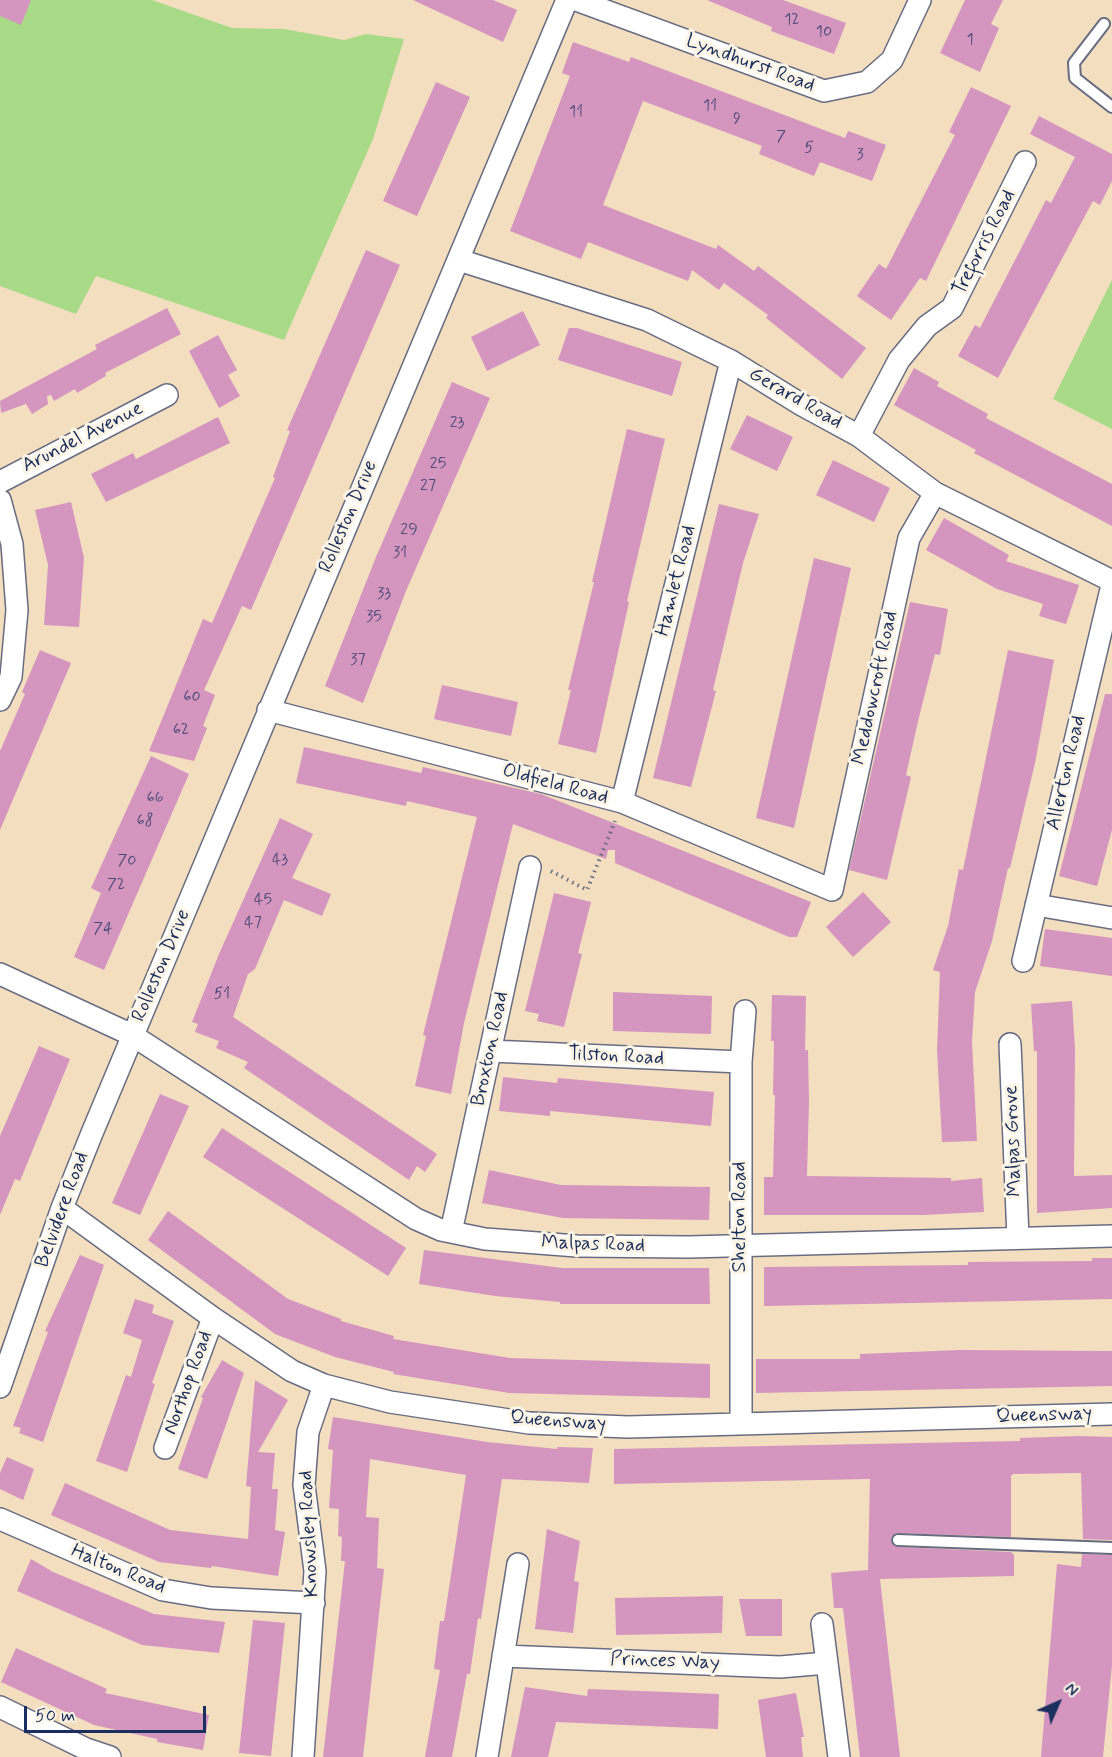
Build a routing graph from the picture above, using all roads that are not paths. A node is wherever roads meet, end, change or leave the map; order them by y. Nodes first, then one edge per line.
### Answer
1 (567, 0) edge
2 (576, 0) edge
3 (920, 0) edge
4 (1104, 24) dead end
5 (1112, 107) edge
6 (1025, 162) dead end
7 (459, 260) junction
8 (731, 361) junction
9 (167, 395) dead end
10 (859, 436) junction
11 (0, 482) edge
12 (935, 493) junction
13 (0, 500) edge
14 (1112, 583) edge
15 (0, 700) edge
16 (268, 710) junction
17 (622, 802) junction
18 (530, 867) road end
19 (832, 890) joint
20 (1036, 905) junction
21 (1112, 918) edge
22 (1023, 961) dead end
23 (0, 974) edge
24 (745, 1011) dead end
25 (132, 1035) junction
26 (1010, 1044) dead end
27 (490, 1051) junction
28 (741, 1062) junction
29 (62, 1208) junction
30 (451, 1232) junction
31 (1112, 1236) edge
32 (1018, 1238) junction
33 (741, 1245) junction
34 (213, 1318) junction
35 (324, 1385) junction
36 (0, 1387) edge
37 (1112, 1414) edge
38 (741, 1423) junction
39 (165, 1448) dead end
40 (0, 1520) edge
41 (898, 1540) dead end
42 (1112, 1548) edge
43 (518, 1564) dead end
44 (314, 1603) junction
45 (822, 1624) dead end
46 (503, 1656) junction
47 (827, 1663) junction
48 (0, 1707) edge
49 (110, 1757) edge
50 (303, 1757) edge
51 (487, 1757) edge
52 (839, 1757) edge

1 - 7 street, Rolleston Drive
2 - 3 street, Lyndhurst Road
4 - 5 lane
6 - 10 street, Treforris Road
7 - 8 street, Gerard Road
7 - 16 street, Rolleston Drive
8 - 10 street, Gerard Road
8 - 17 street, Hamlet Road
9 - 11 street, Arundel Avenue
10 - 12 street, Gerard Road
12 - 14 street, Gerard Road
12 - 19 street, Meddowcroft Road
13 - 15 street
14 - 20 street, Allerton Road
16 - 17 street, Oldfield Road
16 - 25 street, Rolleston Drive
17 - 19 street, Oldfield Road
18 - 27 street, Broxton Road
20 - 21 street
20 - 22 street, Allerton Road
23 - 25 street, Malpas Road
24 - 28 street, Shelton Road
25 - 29 street, Belvidere Road
25 - 30 street, Malpas Road
26 - 32 street, Malpas Grove
27 - 28 street, Tilston Road
27 - 30 street, Broxton Road
28 - 33 street, Shelton Road
29 - 34 street, Queensway
29 - 36 street, Belvidere Road
30 - 33 street, Malpas Road
31 - 32 street, Malpas Road
32 - 33 street, Malpas Road
33 - 38 street, Shelton Road
34 - 35 street, Queensway
34 - 39 street, Northop Road
35 - 38 street, Queensway
35 - 44 street, Knowsley Road
37 - 38 street, Queensway
40 - 44 street, Halton Road
41 - 42 lane
43 - 46 street
44 - 50 street, Knowsley Road
45 - 47 street
46 - 47 street, Princes Way
46 - 51 street
47 - 52 street
48 - 49 street

